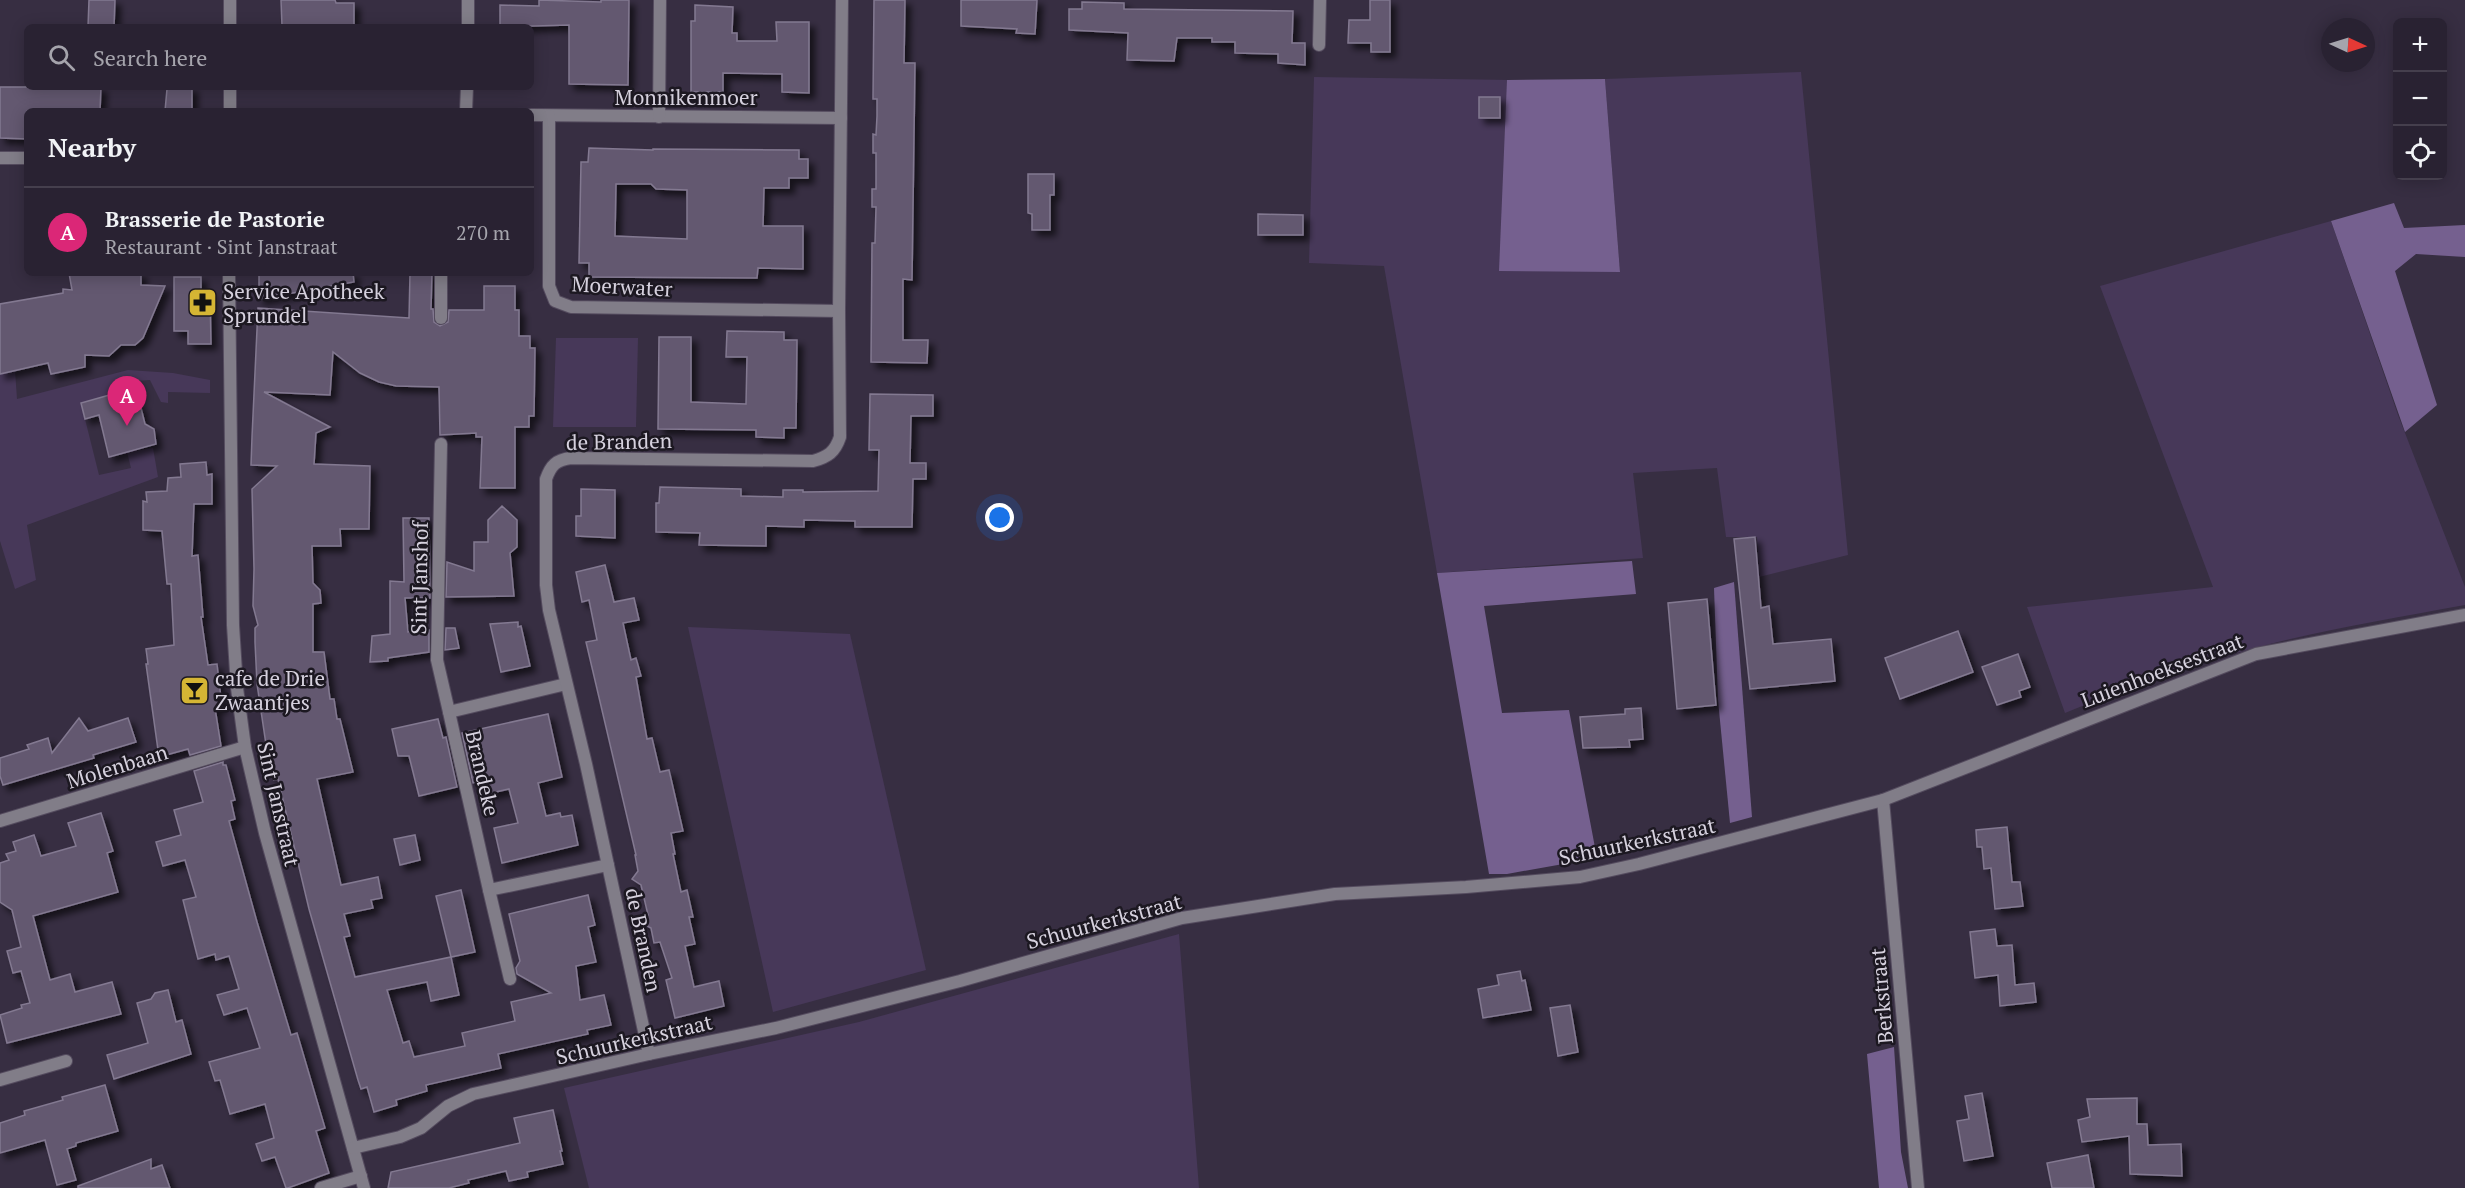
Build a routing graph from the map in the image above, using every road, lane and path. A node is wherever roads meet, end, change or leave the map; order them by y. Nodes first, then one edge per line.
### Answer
1 (230, 0) edge
2 (468, 0) edge
3 (660, 0) edge
4 (842, 0) edge
5 (1320, 0) edge
6 (230, 24) edge
7 (468, 24) edge
8 (1319, 45) dead end
9 (230, 90) edge
10 (467, 90) edge
11 (230, 108) edge
12 (466, 108) edge
13 (534, 115) edge
14 (549, 116) junction
15 (659, 117) junction
16 (841, 118) junction
17 (0, 158) edge
18 (24, 158) edge
19 (229, 276) edge
20 (441, 276) edge
21 (839, 311) junction
22 (441, 318) dead end
23 (441, 444) dead end
24 (2465, 615) edge
25 (566, 684) junction
26 (449, 712) junction
27 (245, 747) junction
28 (1883, 800) junction
29 (0, 821) edge
30 (608, 865) junction
31 (489, 890) junction
32 (510, 979) dead end
33 (649, 1054) junction
34 (66, 1061) dead end
35 (0, 1080) edge
36 (352, 1148) junction
37 (362, 1182) edge
38 (321, 1188) edge
39 (1918, 1188) edge

1 - 6 street
2 - 7 street
3 - 15 street
4 - 16 street, de Branden
5 - 8 street
9 - 11 street
10 - 12 street
13 - 14 street, Monnikenmoer
14 - 15 street, Monnikenmoer
14 - 21 street, Moerwater
15 - 16 street, Monnikenmoer
16 - 21 street, de Branden
17 - 18 street
19 - 27 street, Sint Janstraat
20 - 22 street
21 - 25 street, de Branden
23 - 26 street, Sint Janshof
24 - 28 street, Luienhoeksestraat
25 - 26 street, Brandeke
25 - 30 street, de Branden
26 - 31 street, Brandeke
27 - 29 street, Molenbaan
27 - 36 street, Sint Janstraat
28 - 33 street, Schuurkerkstraat
28 - 39 street, Berkstraat
30 - 31 street
30 - 33 street, de Branden
31 - 32 street, Brandeke
33 - 36 street, Schuurkerkstraat
34 - 35 street
36 - 37 street, Sint Janstraat
37 - 38 street

